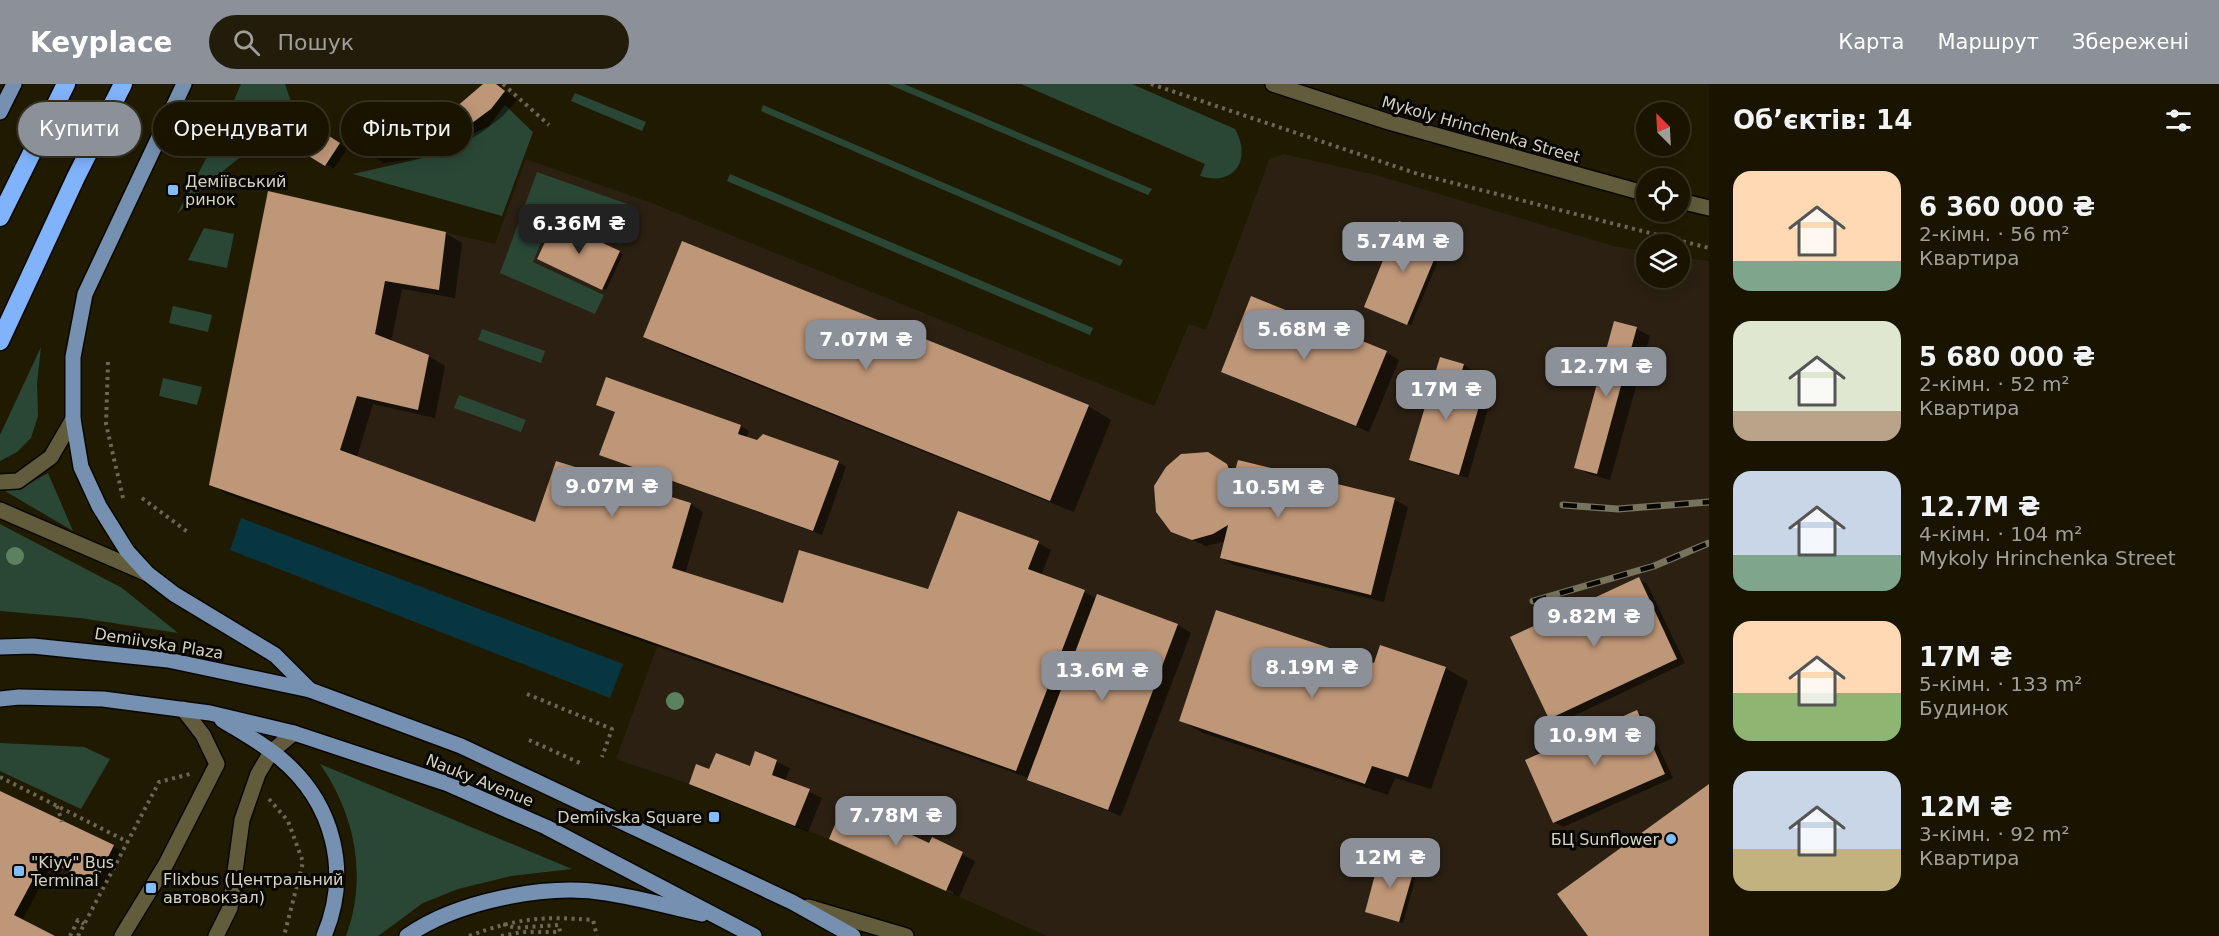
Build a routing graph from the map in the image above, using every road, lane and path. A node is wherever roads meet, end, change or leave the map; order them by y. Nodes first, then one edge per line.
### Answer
1 (14, 84) edge
2 (66, 84) edge
3 (123, 84) edge
4 (184, 84) edge
5 (503, 84) edge
6 (1152, 84) edge
7 (1273, 84) edge
8 (0, 112) edge
9 (549, 125) dead end
10 (1636, 191) edge
11 (1690, 203) edge
12 (1709, 208) edge
13 (0, 217) edge
14 (1709, 248) edge
15 (0, 342) edge
16 (108, 362) dead end
17 (73, 419) junction
18 (0, 482) edge
19 (123, 498) dead end
20 (142, 498) dead end
21 (0, 510) edge
22 (189, 533) dead end
23 (148, 574) junction
24 (0, 647) edge
25 (310, 690) junction
26 (527, 694) dead end
27 (0, 699) edge
28 (183, 709) junction
29 (210, 713) junction
30 (294, 733) junction
31 (529, 740) dead end
32 (271, 752) junction
33 (602, 757) dead end
34 (580, 763) dead end
35 (0, 777) edge
36 (57, 806) junction
37 (288, 821) dead end
38 (62, 822) dead end
39 (128, 842) dead end
40 (792, 902) junction
41 (723, 919) junction
42 (84, 924) dead end
43 (502, 924) junction
44 (70, 936) edge
45 (123, 936) edge
46 (216, 936) edge
47 (284, 936) edge
48 (324, 936) edge
49 (407, 936) edge
50 (470, 936) edge
51 (501, 936) edge
52 (597, 936) edge
53 (754, 936) edge
54 (853, 936) edge
55 (906, 936) edge

1 - 8 main road
2 - 13 highway
3 - 15 highway
4 - 17 main road
5 - 9 path
6 - 14 path
7 - 10 main road, Mykoly Hrinchenka Street
11 - 12 main road
16 - 19 path
17 - 18 main road
17 - 23 main road
20 - 22 path
21 - 23 main road
23 - 25 main road
24 - 25 main road, Demiivska Plaza
25 - 40 main road, Nauky Avenue
26 - 33 path
27 - 28 main road
28 - 29 main road
28 - 45 main road
29 - 30 main road, Nauky Avenue
29 - 32 main road
30 - 32 main road
30 - 41 main road, Nauky Avenue
31 - 34 path
32 - 46 main road
32 - 48 main road
35 - 36 path
36 - 38 path
36 - 39 path
37 - 47 path
40 - 54 main road, Nauky Avenue
40 - 55 main road, Nauky Avenue
41 - 49 main road
41 - 53 main road, Nauky Avenue
42 - 44 path
43 - 50 path
43 - 51 path
43 - 52 path

